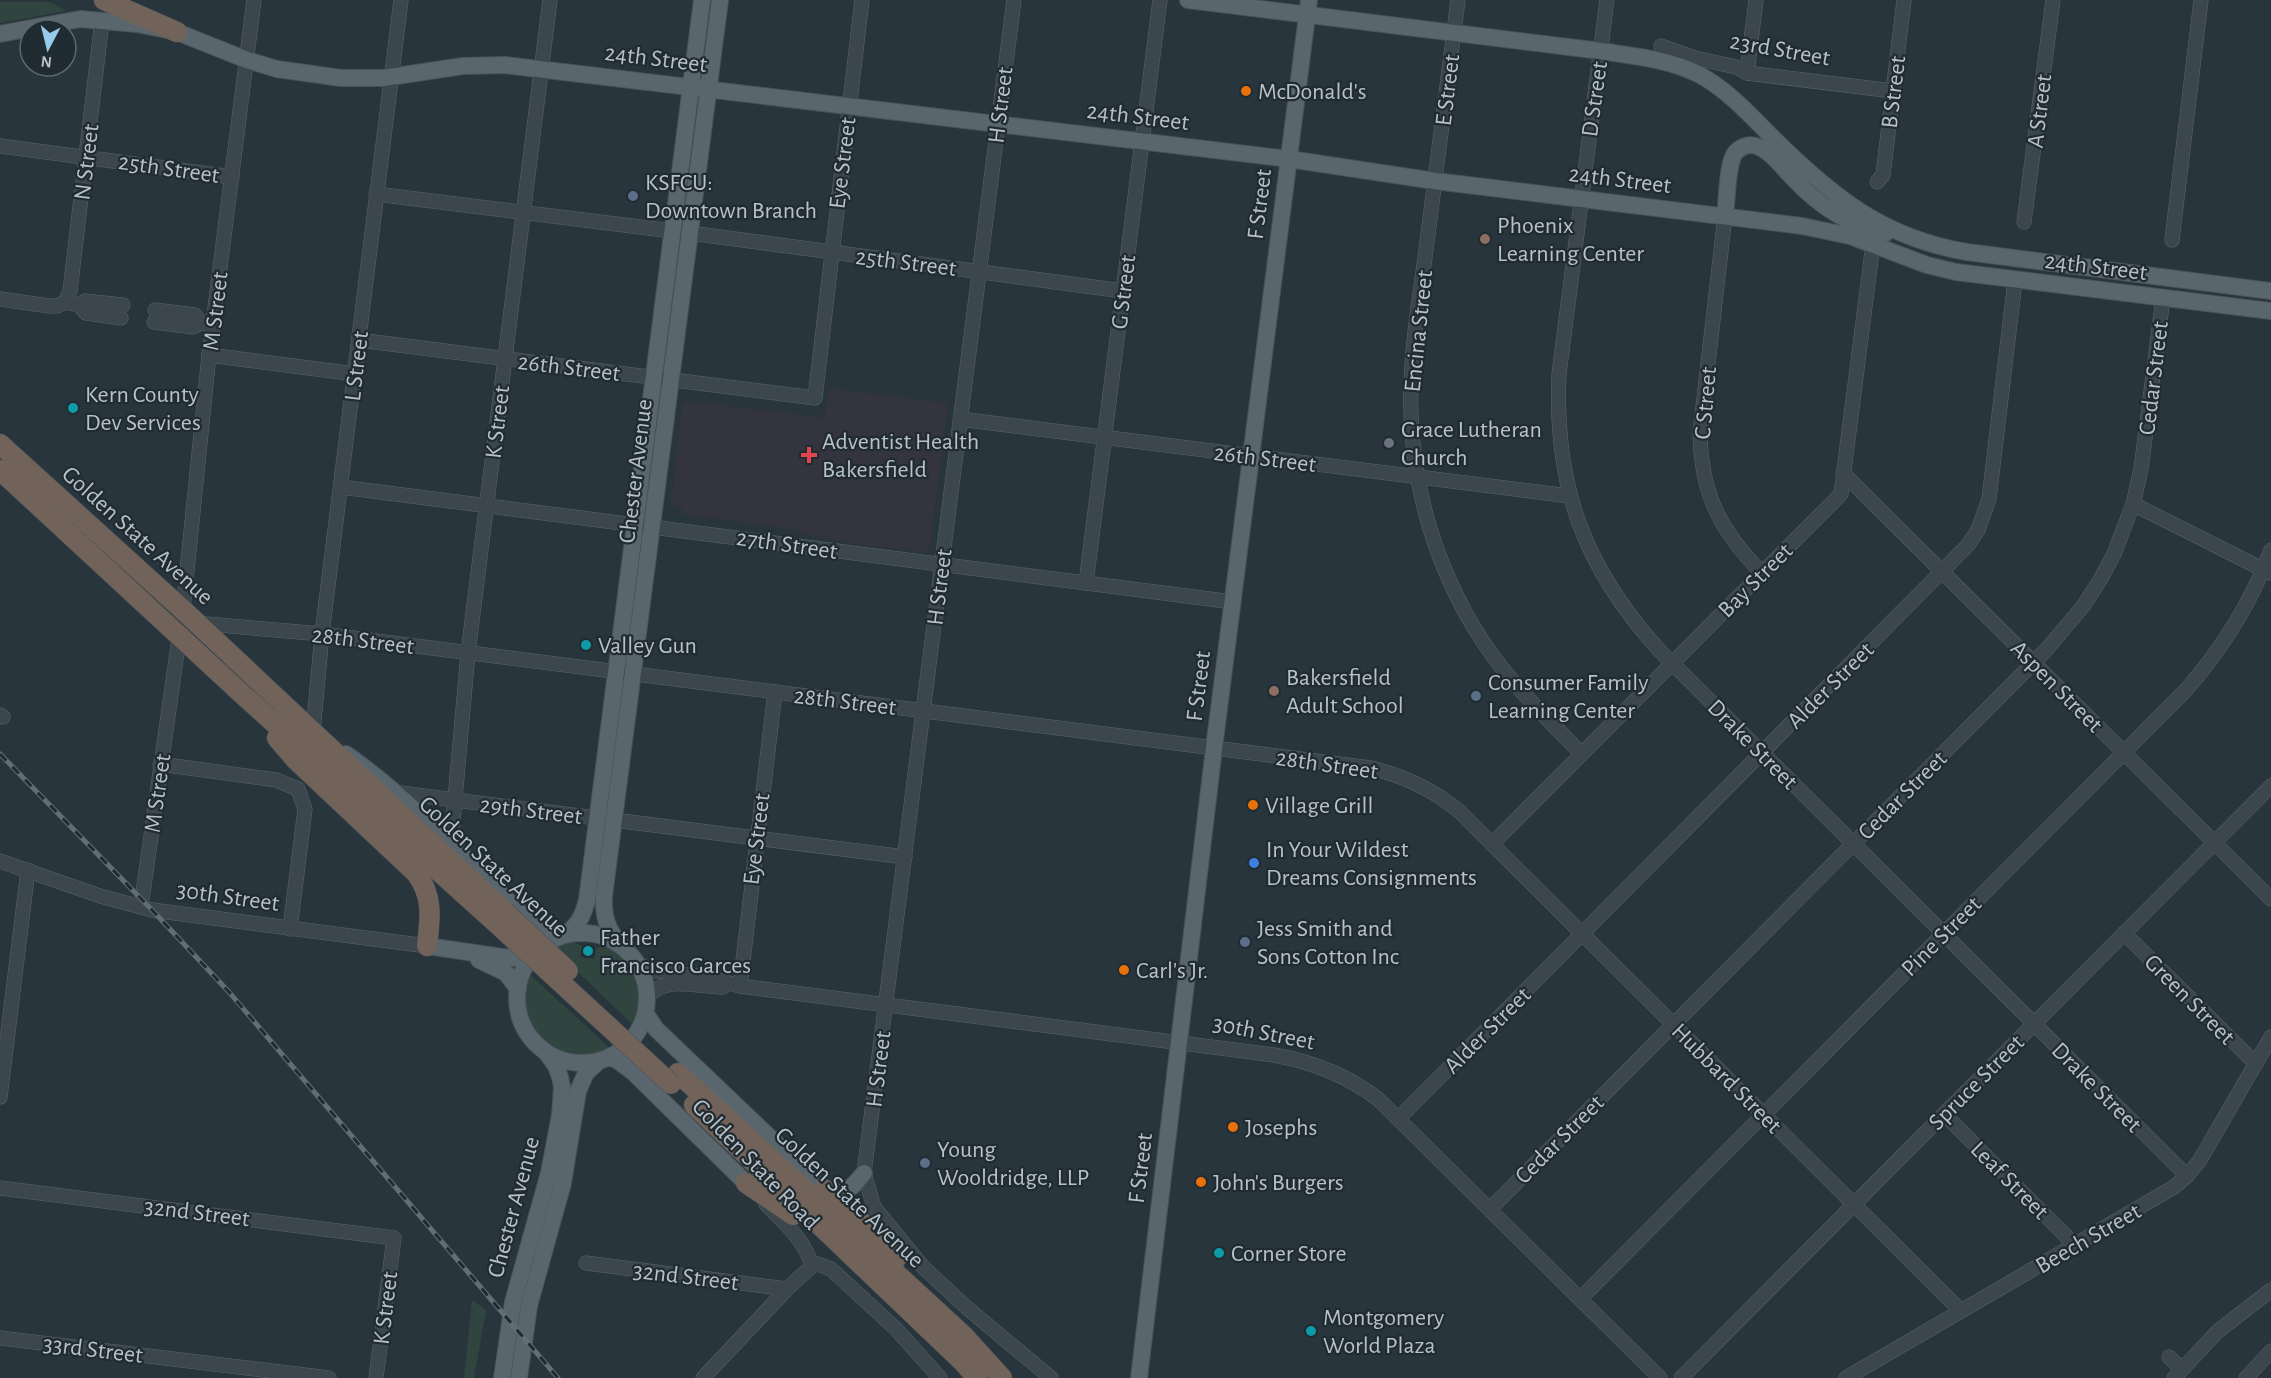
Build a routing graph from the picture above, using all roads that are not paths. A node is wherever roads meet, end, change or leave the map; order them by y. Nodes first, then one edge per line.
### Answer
1 (104, 0) edge
2 (254, 0) edge
3 (401, 0) edge
4 (550, 0) edge
5 (702, 0) edge
6 (720, 0) edge
7 (862, 0) edge
8 (1014, 0) edge
9 (1160, 0) edge
10 (1188, 0) edge
11 (1458, 0) edge
12 (1607, 0) edge
13 (1756, 0) edge
14 (1904, 0) edge
15 (2053, 0) edge
16 (2201, 0) edge
17 (1308, 7) edge
18 (102, 21) junction
19 (177, 32) junction
20 (1454, 33) junction
21 (0, 34) edge
22 (1661, 46) dead end
23 (1601, 51) junction
24 (246, 60) junction
25 (542, 69) junction
26 (1748, 73) junction
27 (391, 77) junction
28 (691, 86) junction
29 (709, 88) junction
30 (1893, 91) junction
31 (849, 105) junction
32 (998, 123) junction
33 (1142, 141) junction
34 (0, 146) edge
35 (87, 157) junction
36 (1289, 159) junction
37 (680, 173) junction
38 (232, 177) junction
39 (1435, 181) junction
40 (1877, 182) dead end
41 (376, 194) junction
42 (1581, 199) junction
43 (524, 212) junction
44 (1725, 216) junction
45 (2024, 222) dead end
46 (672, 231) junction
47 (690, 233) junction
48 (1910, 237) junction
49 (2172, 240) dead end
50 (1873, 244) junction
51 (832, 253) junction
52 (979, 270) junction
53 (2015, 281) junction
54 (1123, 291) junction
55 (2271, 291) edge
56 (2163, 298) junction
57 (0, 299) edge
58 (72, 304) junction
59 (2271, 311) edge
60 (122, 312) dead end
61 (155, 316) dead end
62 (207, 324) junction
63 (359, 340) junction
64 (209, 355) junction
65 (506, 358) junction
66 (355, 374) junction
67 (653, 377) junction
68 (671, 379) junction
69 (815, 398) joint
70 (960, 419) junction
71 (1104, 437) junction
72 (0, 444) edge
73 (0, 455) edge
74 (1251, 456) junction
75 (0, 470) edge
76 (1844, 473) junction
77 (1417, 477) junction
78 (40, 480) junction
79 (341, 487) junction
80 (1569, 496) junction
81 (2133, 504) junction
82 (487, 505) junction
83 (634, 524) junction
84 (652, 526) junction
85 (2271, 550) edge
86 (942, 565) junction
87 (2267, 572) edge
88 (1762, 573) junction
89 (1943, 573) junction
90 (1086, 584) junction
91 (1233, 602) junction
92 (190, 616) junction
93 (322, 634) junction
94 (179, 636) junction
95 (468, 653) junction
96 (1672, 663) junction
97 (2033, 663) junction
98 (615, 672) junction
99 (633, 674) junction
100 (775, 692) junction
101 (242, 694) junction
102 (923, 711) junction
103 (313, 732) junction
104 (1214, 748) junction
105 (1763, 753) junction
106 (2124, 753) junction
107 (1582, 754) junction
108 (160, 764) junction
109 (2271, 786) edge
110 (393, 792) junction
111 (454, 800) junction
112 (596, 818) junction
113 (614, 820) junction
114 (756, 838) junction
115 (2214, 843) junction
116 (451, 844) junction
117 (1492, 844) junction
118 (1853, 844) junction
119 (905, 857) junction
120 (0, 861) edge
121 (28, 870) junction
122 (2271, 899) edge
123 (141, 907) junction
124 (500, 917) junction
125 (290, 929) junction
126 (2124, 933) junction
127 (1583, 934) junction
128 (1944, 934) junction
129 (559, 937) junction
130 (620, 944) junction
131 (427, 946) junction
132 (456, 950) junction
133 (530, 958) junction
134 (638, 963) junction
135 (740, 986) junction
136 (518, 989) junction
137 (648, 996) junction
138 (886, 1005) junction
139 (646, 1014) junction
140 (1673, 1024) junction
141 (2034, 1024) junction
142 (2271, 1037) edge
143 (1180, 1042) junction
144 (545, 1051) junction
145 (604, 1059) junction
146 (2, 1064) edge
147 (2256, 1064) junction
148 (675, 1078) junction
149 (0, 1097) edge
150 (1763, 1114) junction
151 (1944, 1114) junction
152 (1399, 1118) junction
153 (864, 1173) junction
154 (2187, 1176) junction
155 (746, 1183) junction
156 (0, 1188) edge
157 (824, 1189) junction
158 (1854, 1205) junction
159 (1490, 1209) junction
160 (394, 1238) joint
161 (2075, 1245) junction
162 (586, 1263) dead end
163 (812, 1266) junction
164 (880, 1284) junction
165 (787, 1288) junction
166 (2271, 1290) edge
167 (1580, 1299) junction
168 (1961, 1311) junction
169 (963, 1335) junction
170 (0, 1338) edge
171 (2271, 1351) edge
172 (2169, 1357) dead end
173 (2178, 1373) edge
174 (329, 1378) edge
175 (376, 1378) edge
176 (502, 1378) edge
177 (519, 1378) edge
178 (703, 1378) edge
179 (940, 1378) edge
180 (977, 1378) edge
181 (1002, 1378) edge
182 (1051, 1378) edge
183 (1139, 1378) edge
184 (1660, 1378) edge
185 (1681, 1378) edge
186 (1846, 1378) edge
187 (2246, 1378) edge

1 - 19 highway
2 - 24 street, M Street
3 - 27 street, L Street
4 - 25 street, K Street
5 - 28 main road, Chester Avenue
6 - 29 main road, Chester Avenue
7 - 31 street, Eye Street
8 - 32 street, H Street
9 - 33 street, G Street
10 - 17 main road
11 - 20 street, E Street
12 - 23 street, D Street
13 - 26 street
14 - 30 street, B Street
15 - 45 street, A Street
16 - 49 street
17 - 20 main road
17 - 36 main road, F Street
18 - 19 main road, 24th Street
18 - 21 main road, 24th Street
18 - 35 street, N Street
19 - 24 main road, 24th Street
20 - 23 main road
20 - 39 street, E Street
22 - 26 street, 23rd Street
23 - 42 street, D Street
23 - 48 main road, 24th Street
24 - 27 main road, 24th Street
24 - 38 street, M Street
25 - 27 main road, 24th Street
25 - 28 main road, 24th Street
25 - 43 street, K Street
26 - 30 street, 23rd Street
27 - 41 street, L Street
28 - 29 main road, 24th Street
28 - 37 main road, Chester Avenue
29 - 31 main road, 24th Street
29 - 47 main road, Chester Avenue
30 - 40 street, B Street
31 - 32 main road, 24th Street
31 - 51 street, Eye Street
32 - 33 main road, 24th Street
32 - 52 street, H Street
33 - 36 main road, 24th Street
33 - 54 street, G Street
34 - 35 street, 25th Street
35 - 38 street, 25th Street
35 - 58 street, N Street
36 - 39 main road, 24th Street
36 - 74 main road, F Street
37 - 46 main road, Chester Avenue
37 - 47 main road
38 - 62 street, M Street
39 - 42 main road, 24th Street
39 - 77 street, Encina Street
41 - 43 street
41 - 63 street, L Street
42 - 44 main road, 24th Street
42 - 80 street, Drake Street
43 - 46 street
43 - 65 street, K Street
44 - 48 main road
44 - 50 main road, 24th Street
44 - 88 street, C Street
46 - 67 main road, Chester Avenue
47 - 51 street, 25th Street
47 - 68 main road, Chester Avenue
48 - 55 main road, 24th Street
50 - 53 main road, 24th Street
50 - 76 street, Bay Street
51 - 52 street, 25th Street
51 - 69 street, Eye Street
52 - 54 street, 25th Street
52 - 70 street, H Street
53 - 56 main road, 24th Street
53 - 89 street, Alder Street
54 - 71 street, G Street
56 - 59 main road, 24th Street
56 - 81 street, Cedar Street
57 - 58 street
58 - 60 street
61 - 62 street
62 - 64 street, M Street
63 - 65 street, 26th Street
63 - 66 street, L Street
64 - 66 street
64 - 92 street, M Street
65 - 67 street, 26th Street
65 - 82 street, K Street
66 - 79 street, L Street
67 - 68 street, 26th Street
67 - 83 main road, Chester Avenue
68 - 69 street, 26th Street
68 - 84 main road, Chester Avenue
70 - 71 street, 26th Street
70 - 86 street, H Street
71 - 74 street, 26th Street
71 - 90 street, G Street
72 - 78 highway, Golden State Avenue
73 - 78 highway
74 - 77 street, 26th Street
74 - 91 main road, F Street
75 - 94 highway, Golden State Avenue
76 - 88 street, Bay Street
76 - 89 street, Aspen Street
77 - 80 street, 26th Street
77 - 107 street, Encina Street
78 - 92 highway, Golden State Avenue
79 - 82 street, 27th Street
79 - 93 street, L Street
80 - 96 street, Drake Street
81 - 87 street
81 - 97 street, Cedar Street
82 - 83 street, 27th Street
82 - 95 street, K Street
83 - 84 street, 27th Street
83 - 98 main road, Chester Avenue
84 - 86 street, 27th Street
84 - 99 main road, Chester Avenue
85 - 87 street, Pine Street
86 - 90 street, 27th Street
86 - 102 street, H Street
87 - 106 street, Pine Street
88 - 96 street, Bay Street
89 - 97 street, Aspen Street
89 - 105 street, Alder Street
90 - 91 street, 27th Street
91 - 104 main road, F Street
92 - 93 street, 28th Street
92 - 94 street
92 - 103 highway, Golden State Avenue
93 - 95 street, 28th Street
93 - 103 street, L Street
94 - 101 highway, Golden State Avenue
94 - 108 street, M Street
95 - 98 street, 28th Street
95 - 111 street, K Street
96 - 105 street, Drake Street
96 - 107 street, Bay Street
97 - 106 street, Aspen Street
97 - 118 street, Cedar Street
98 - 99 street, 28th Street
98 - 112 main road, Chester Avenue
99 - 100 street, 28th Street
99 - 113 main road, Chester Avenue
100 - 102 street, 28th Street
100 - 114 street, Eye Street
101 - 124 highway, Golden State Avenue
101 - 131 highway
102 - 104 street, 28th Street
102 - 119 street, H Street
103 - 110 main road
103 - 124 highway, Golden State Avenue
104 - 117 street, 28th Street
104 - 143 main road, F Street
105 - 118 street, Drake Street
105 - 127 street, Alder Street
106 - 115 street, Aspen Street
106 - 128 street, Pine Street
107 - 117 street, Bay Street
108 - 123 street, M Street
108 - 125 street
109 - 115 street, Spruce Street
110 - 111 street, 29th Street
110 - 116 main road
111 - 112 street, 29th Street
111 - 116 street, K Street
112 - 129 main road, Chester Avenue
113 - 114 street, 29th Street
113 - 130 main road, Chester Avenue
114 - 119 street, 29th Street
114 - 135 street, Eye Street
115 - 122 street, Aspen Street
115 - 126 street, Spruce Street
116 - 129 main road
117 - 127 street, Hubbard Street
118 - 128 street, Drake Street
118 - 140 street, Cedar Street
119 - 138 street, H Street
120 - 121 street, 30th Street
121 - 123 street, 30th Street
121 - 146 street
123 - 125 street, 30th Street
124 - 148 highway, Golden State Avenue, bridge
125 - 131 street, 30th Street
126 - 141 street, Spruce Street
126 - 147 street, Green Street
127 - 140 street, Hubbard Street
127 - 152 street, Alder Street
128 - 141 street, Drake Street
128 - 150 street, Pine Street
129 - 130 main road
129 - 133 main road
130 - 134 main road
131 - 132 main road, 30th Street
132 - 133 main road, 30th Street
132 - 136 main road, 30th Street
133 - 136 main road
134 - 135 street, 30th Street
134 - 137 main road
135 - 137 street, 30th Street
135 - 138 street, 30th Street
136 - 144 main road
137 - 139 main road
138 - 143 street, 30th Street
138 - 153 street, H Street
139 - 145 main road
139 - 157 main road, Golden State Road
140 - 150 street, Hubbard Street
140 - 159 street, Cedar Street
141 - 151 street, Spruce Street
141 - 154 street, Drake Street
142 - 147 street, Beech Street
143 - 152 street, 30th Street
143 - 183 main road, F Street
144 - 145 main road
144 - 176 main road, Chester Avenue
145 - 155 main road, Golden State Road
145 - 177 main road, Chester Avenue
146 - 149 street
147 - 154 street, Beech Street
148 - 164 highway, Golden State Avenue
148 - 169 highway, Golden State Avenue
150 - 158 street, Hubbard Street
150 - 167 street, Pine Street
151 - 158 street, Spruce Street
151 - 161 street, Leaf Street
152 - 159 street, 30th Street
153 - 157 main road
153 - 182 street
154 - 161 street, Beech Street
155 - 163 street, Golden State Road
155 - 164 highway
156 - 160 street, 32nd Street
157 - 169 highway
158 - 168 street, Hubbard Street
158 - 185 street, Spruce Street
159 - 167 street, 30th Street
160 - 175 street, K Street
161 - 168 street, Beech Street
162 - 165 street, 32nd Street
163 - 165 street
163 - 179 street, Golden State Road
164 - 180 highway, Golden State Avenue
165 - 178 street
166 - 173 street
167 - 184 street, 30th Street
168 - 186 street, Beech Street
169 - 181 highway, Golden State Avenue
170 - 174 street, 33rd Street
171 - 187 street
172 - 173 street

